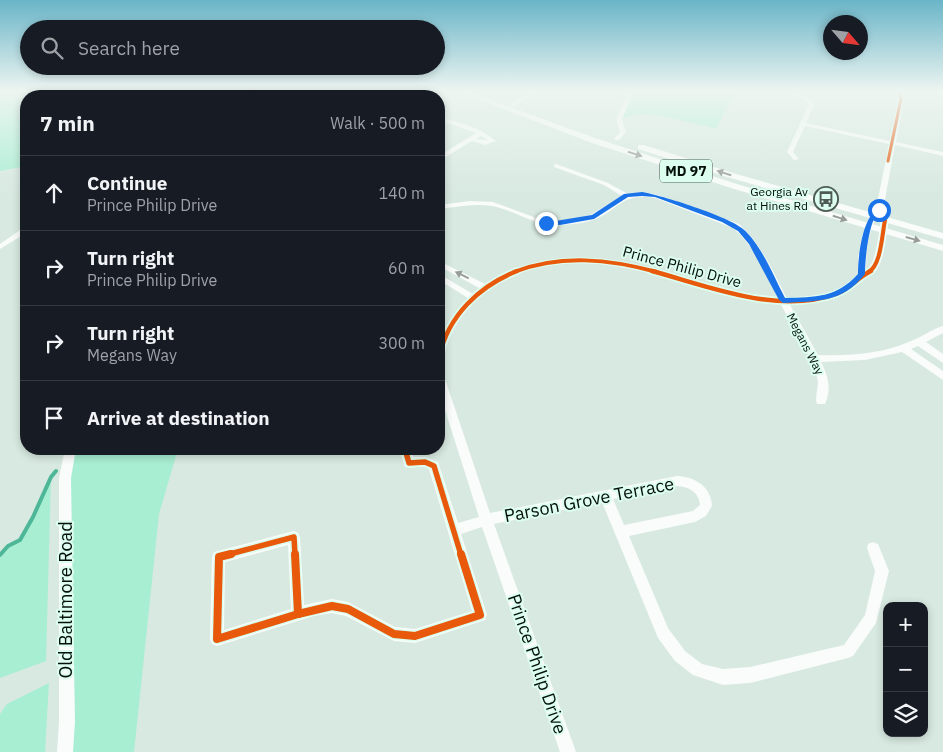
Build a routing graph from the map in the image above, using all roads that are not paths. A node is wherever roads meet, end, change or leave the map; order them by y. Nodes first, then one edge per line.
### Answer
1 (466, 127) edge
2 (563, 127) edge
3 (577, 127) edge
4 (621, 127) edge
5 (802, 127) edge
6 (818, 127) edge
7 (895, 127) edge
8 (482, 133) junction
9 (471, 140) junction
10 (617, 140) junction
11 (892, 143) junction
12 (943, 154) edge
13 (445, 155) edge
14 (796, 159) dead end
15 (556, 166) dead end
16 (626, 196) junction
17 (445, 207) edge
18 (876, 213) junction
19 (885, 220) junction
20 (868, 226) junction
21 (884, 231) junction
22 (20, 234) edge
23 (943, 236) edge
24 (0, 247) edge
25 (943, 248) edge
26 (445, 266) edge
27 (862, 274) junction
28 (445, 281) edge
29 (485, 288) junction
30 (474, 298) junction
31 (783, 300) junction
32 (943, 329) edge
33 (445, 337) edge
34 (919, 342) junction
35 (904, 349) junction
36 (814, 358) junction
37 (943, 359) edge
38 (943, 376) edge
39 (445, 394) edge
40 (821, 401) dead end
41 (69, 455) edge
42 (407, 455) edge
43 (606, 496) junction
44 (486, 520) junction
45 (455, 530) junction
46 (620, 532) junction
47 (873, 548) dead end
48 (298, 614) junction
49 (65, 752) edge
50 (568, 752) edge

1 - 8 street
2 -> 20 main road, MD 97
3 - 10 main road, MD 97
4 - 10 street
5 - 14 street
6 - 11 street
7 - 11 street
8 - 9 street
8 - 9 street
9 - 13 street
18 -> 10 main road, MD 97
11 - 12 street
11 - 18 street
15 - 16 street
16 - 17 street
16 - 31 street, Megans Way
18 - 19 main road, MD 97
18 - 20 street
19 - 21 street, Prince Philip Drive
19 - 23 main road, MD 97
20 - 21 main road, MD 97
20 - 27 street
21 -> 25 main road, MD 97
21 - 27 street, Prince Philip Drive
22 - 24 street
29 -> 26 street
27 - 31 street, Prince Philip Drive
28 - 30 street
29 - 30 street, Prince Philip Drive
29 - 31 street, Prince Philip Drive
30 - 33 street, Prince Philip Drive
31 - 36 street, Megans Way
32 - 34 street
34 - 35 street
34 - 37 street
35 - 36 street
35 - 38 street
36 - 40 street, Megans Way
39 - 44 street, Prince Philip Drive
41 - 49 street, Old Baltimore Road
42 - 45 street
43 - 44 street, Parson Grove Terrace
43 - 46 street
43 - 46 street, Parson Grove Terrace
44 - 45 street, Parson Grove Terrace
44 - 50 street, Prince Philip Drive
45 - 48 street
46 - 47 street
48 - 48 street

